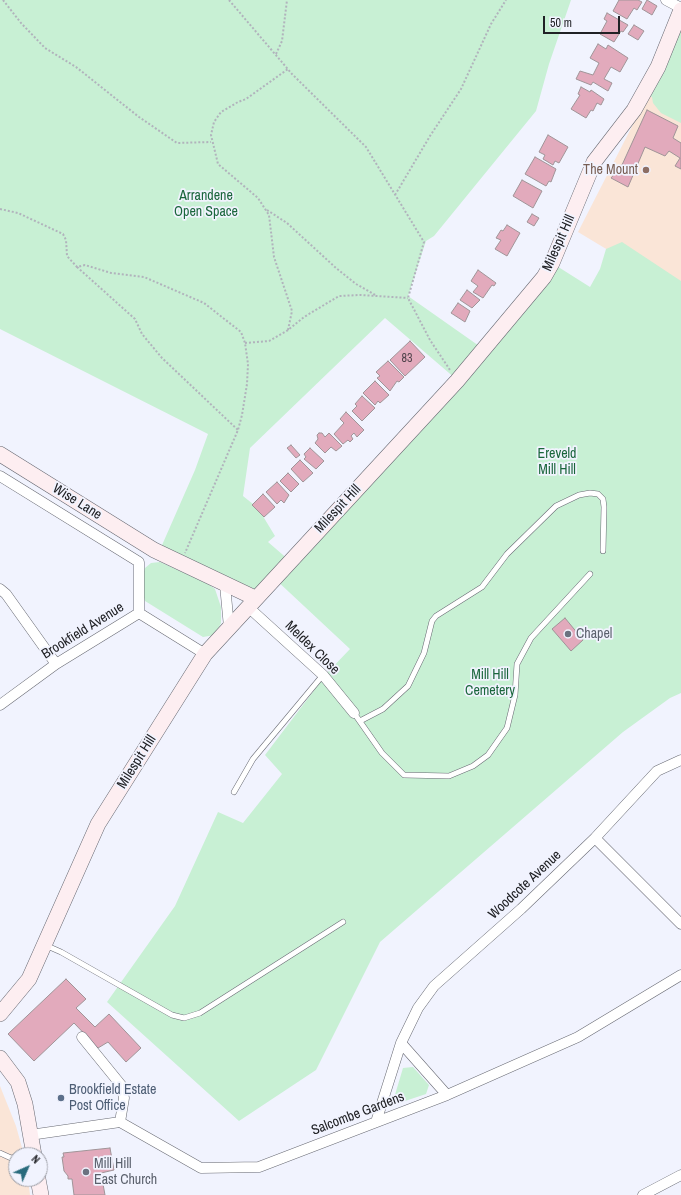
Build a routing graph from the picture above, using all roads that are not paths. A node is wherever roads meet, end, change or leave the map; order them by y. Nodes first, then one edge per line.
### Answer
1 (666, 0) edge
2 (681, 9) edge
3 (0, 454) edge
4 (0, 476) edge
5 (154, 550) junction
6 (603, 552) dead end
7 (139, 562) junction
8 (590, 574) dead end
9 (225, 585) junction
10 (0, 589) edge
11 (251, 602) junction
12 (139, 613) junction
13 (229, 627) junction
14 (205, 654) junction
15 (56, 664) junction
16 (323, 675) junction
17 (0, 705) edge
18 (357, 717) junction
19 (681, 760) edge
20 (234, 792) dead end
21 (595, 838) junction
22 (343, 922) dead end
23 (681, 924) edge
24 (44, 944) junction
25 (681, 975) edge
26 (0, 1014) edge
27 (82, 1037) dead end
28 (401, 1043) junction
29 (0, 1058) edge
30 (448, 1096) junction
31 (120, 1122) junction
32 (376, 1122) junction
33 (30, 1135) junction
34 (31, 1147) edge
35 (681, 1175) edge
36 (643, 1195) edge

1 - 2 street
2 - 11 street, Milespit Hill
3 - 5 street, Wise Lane
4 - 7 street, Wise Lane
5 - 7 street
5 - 9 street, Wise Lane
6 - 18 lane
7 - 12 street
8 - 18 lane
9 - 11 street, Wise Lane
9 - 13 street
10 - 15 street
11 - 13 street, Milespit Hill
11 - 16 street, Meldex Close
12 - 14 street, Brookfield Avenue
12 - 15 street, Brookfield Avenue
13 - 14 street, Milespit Hill
14 - 24 street, Milespit Hill
15 - 17 street, Brookfield Avenue
16 - 18 street, Meldex Close
16 - 20 lane
19 - 21 street, Woodcote Avenue
21 - 23 street
21 - 28 street, Woodcote Avenue
22 - 24 lane
24 - 26 street, Milespit Hill
25 - 30 street, Salcombe Gardens
27 - 31 street
28 - 30 street
28 - 32 street, Woodcote Avenue
29 - 33 street
30 - 32 street, Salcombe Gardens
31 - 32 street, Salcombe Gardens
31 - 33 street
33 - 34 street
35 - 36 street

